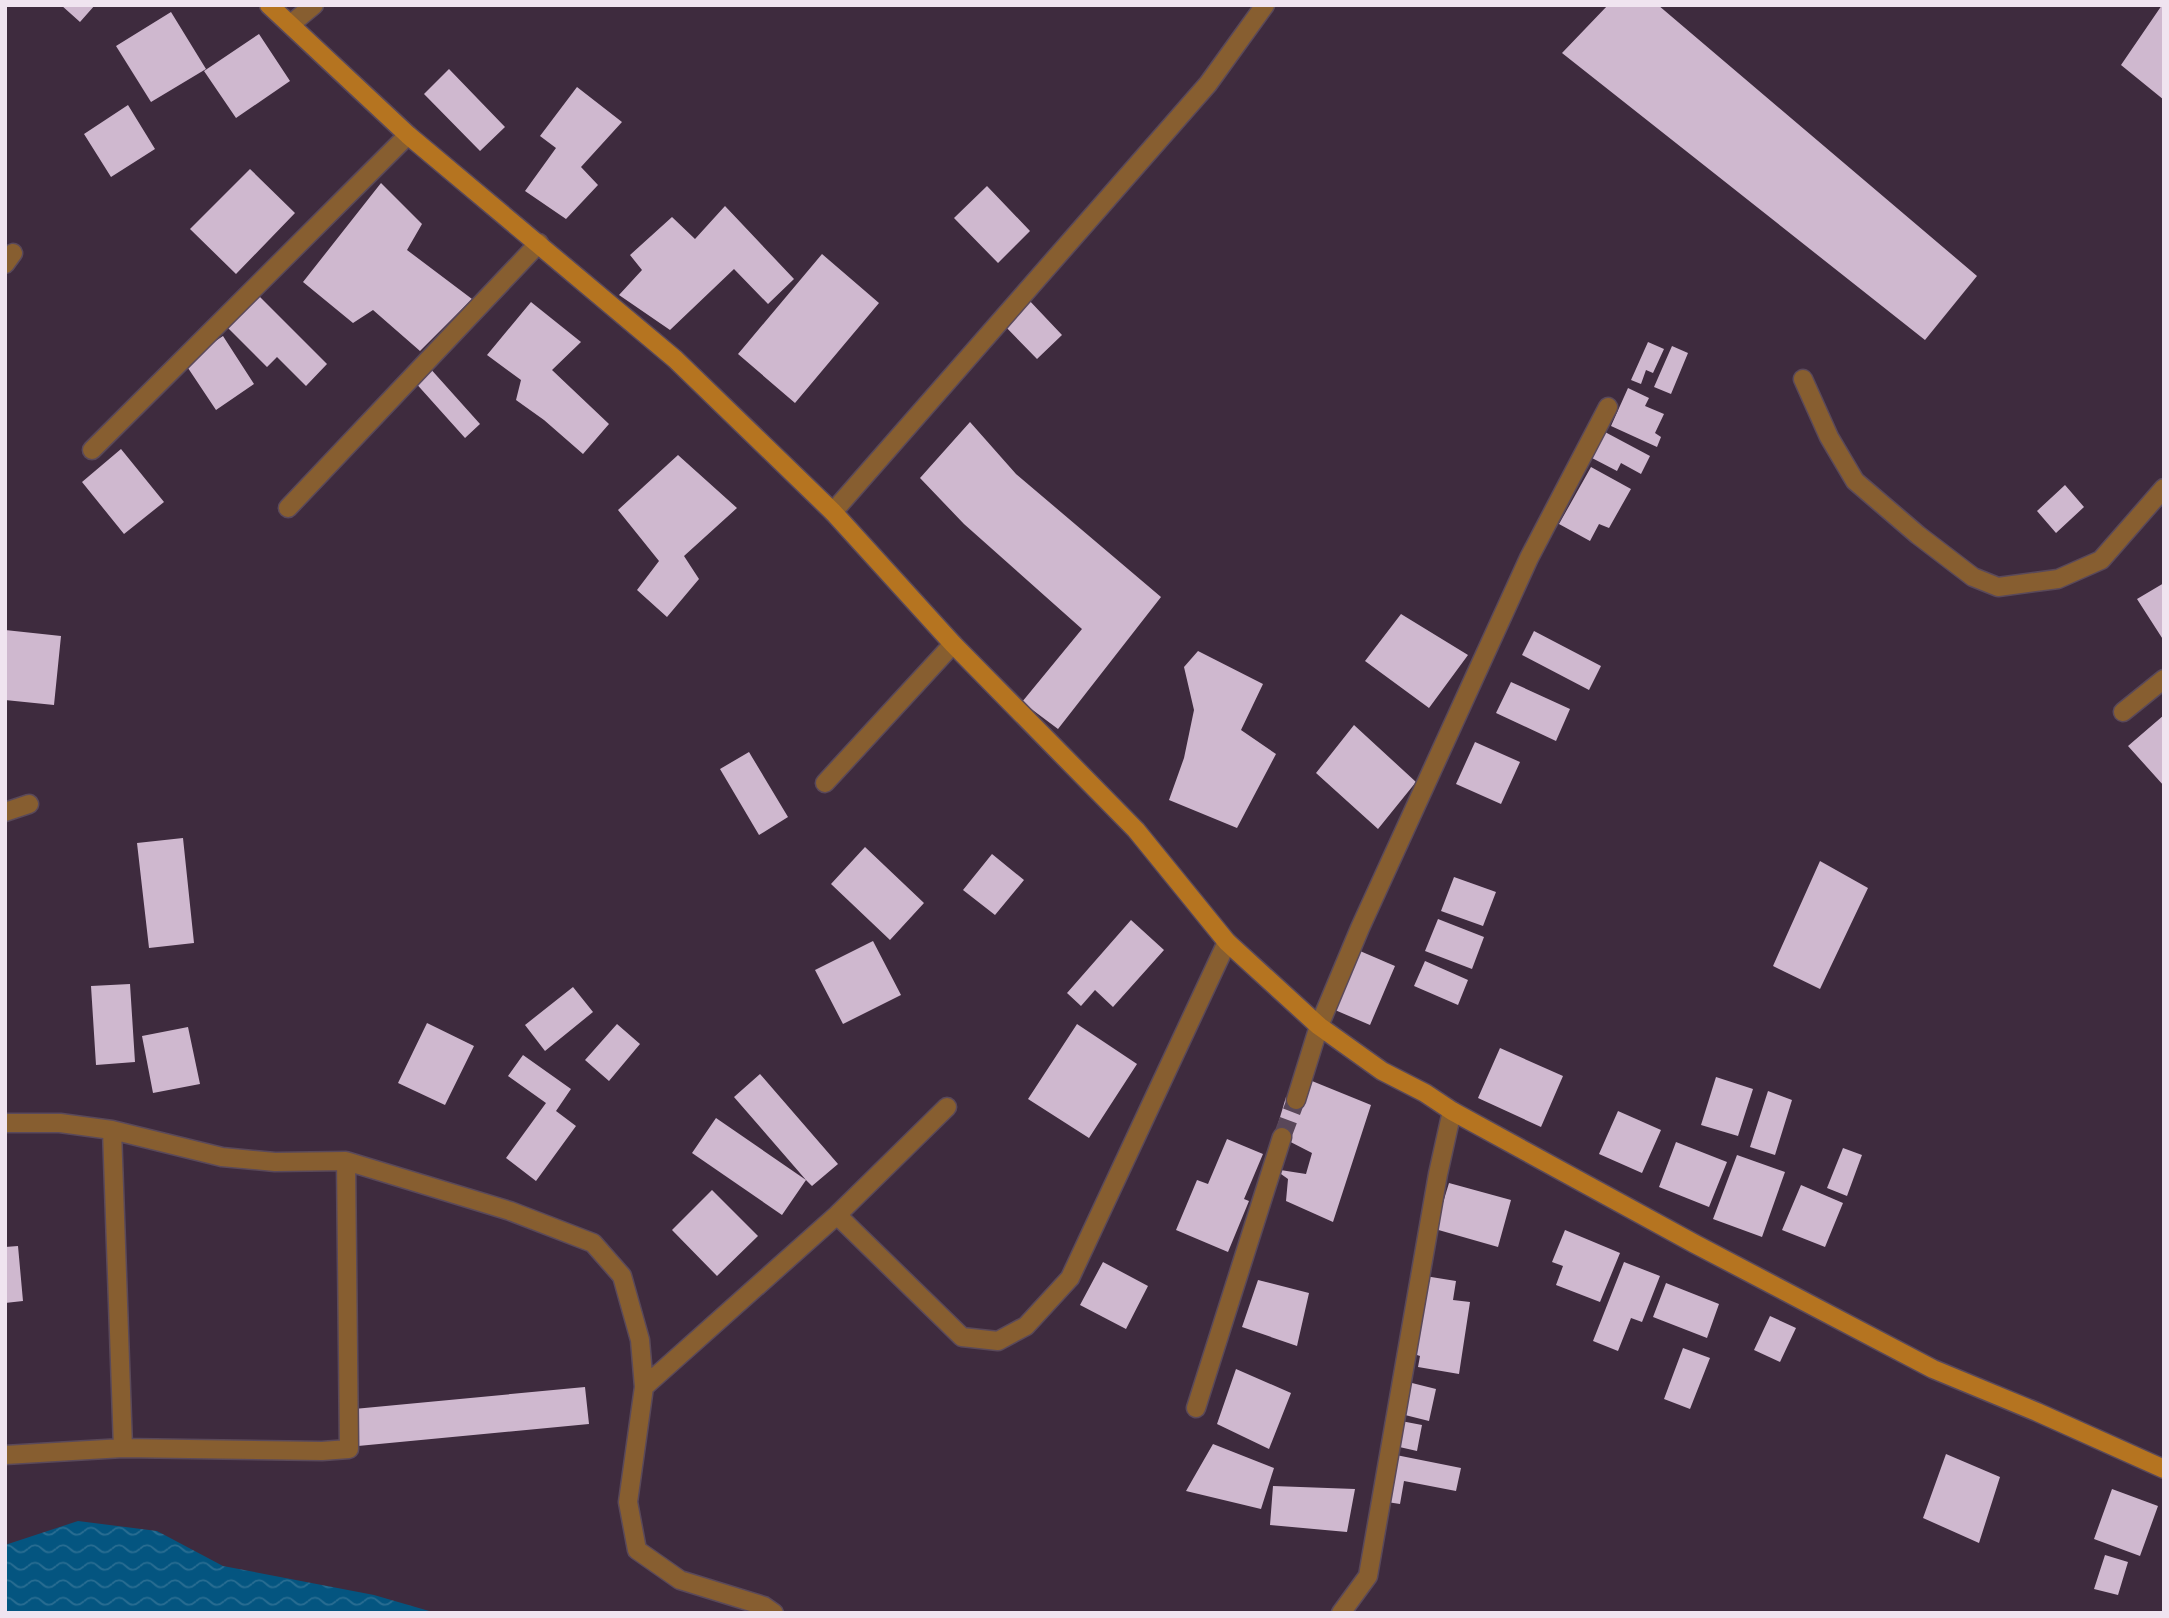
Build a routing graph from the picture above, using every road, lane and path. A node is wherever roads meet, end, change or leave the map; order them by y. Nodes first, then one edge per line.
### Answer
1 (269, 5) edge
2 (314, 5) edge
3 (1265, 5) edge
4 (291, 24) junction
5 (408, 135) junction
6 (538, 243) junction
7 (1803, 379) dead end
8 (1608, 407) dead end
9 (92, 450) dead end
10 (2164, 488) edge
11 (288, 508) dead end
12 (834, 512) junction
13 (953, 644) junction
14 (2164, 679) edge
15 (2123, 712) dead end
16 (825, 783) dead end
17 (29, 804) dead end
18 (5, 812) edge
19 (1227, 942) junction
20 (1319, 1026) junction
21 (1296, 1100) tunnel mouth
22 (947, 1107) dead end
23 (1452, 1111) junction
24 (5, 1123) edge
25 (113, 1130) junction
26 (1282, 1137) tunnel mouth
27 (346, 1161) junction
28 (837, 1215) junction
29 (644, 1387) junction
30 (1196, 1408) dead end
31 (123, 1448) junction
32 (5, 1455) edge
33 (2164, 1469) edge
34 (774, 1613) edge
35 (1342, 1613) edge

1 - 4 street
2 - 4 street
3 - 12 street
4 - 5 street
5 - 6 street
5 - 9 street
6 - 11 street
6 - 12 street
7 - 10 street
8 - 20 street
12 - 13 street
13 - 16 street
13 - 19 street
14 - 15 street
17 - 18 street
19 - 20 street
19 - 28 street
20 - 21 street
20 - 23 street
22 - 28 street
23 - 33 street
23 - 35 street
24 - 25 street
25 - 27 street
25 - 31 street
26 - 30 street
27 - 29 street
27 - 31 street
28 - 29 street
29 - 34 street
31 - 32 street

